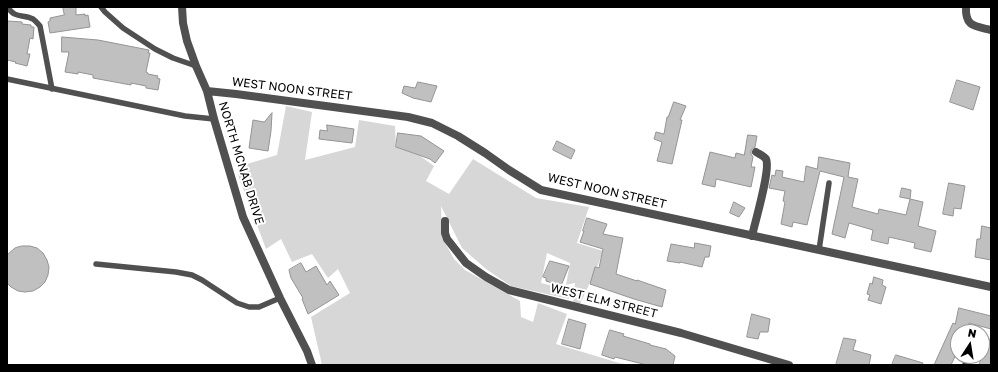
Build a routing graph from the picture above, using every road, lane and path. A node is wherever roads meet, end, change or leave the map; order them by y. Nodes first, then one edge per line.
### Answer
1 (8, 7) edge
2 (102, 7) edge
3 (182, 7) edge
4 (966, 7) edge
5 (991, 30) edge
6 (196, 66) junction
7 (7, 79) edge
8 (52, 89) junction
9 (207, 91) junction
10 (214, 119) junction
11 (756, 152) dead end
12 (829, 183) dead end
13 (445, 221) dead end
14 (752, 236) junction
15 (819, 250) junction
16 (96, 264) dead end
17 (991, 287) edge
18 (280, 298) junction
19 (312, 365) edge
20 (789, 365) edge

1 - 8 lane
2 - 6 lane
3 - 6 street, NORTH MCNAB DRIVE
4 - 5 street
6 - 9 street, NORTH MCNAB DRIVE
7 - 8 lane
8 - 10 lane
9 - 10 street, NORTH MCNAB DRIVE
9 - 14 street, WEST NOON STREET
10 - 18 street, NORTH MCNAB DRIVE
11 - 14 street
12 - 15 lane
13 - 20 street, WEST ELM STREET
14 - 15 street, WEST NOON STREET
15 - 17 street, WEST NOON STREET
16 - 18 lane
18 - 19 street, NORTH MCNAB DRIVE

